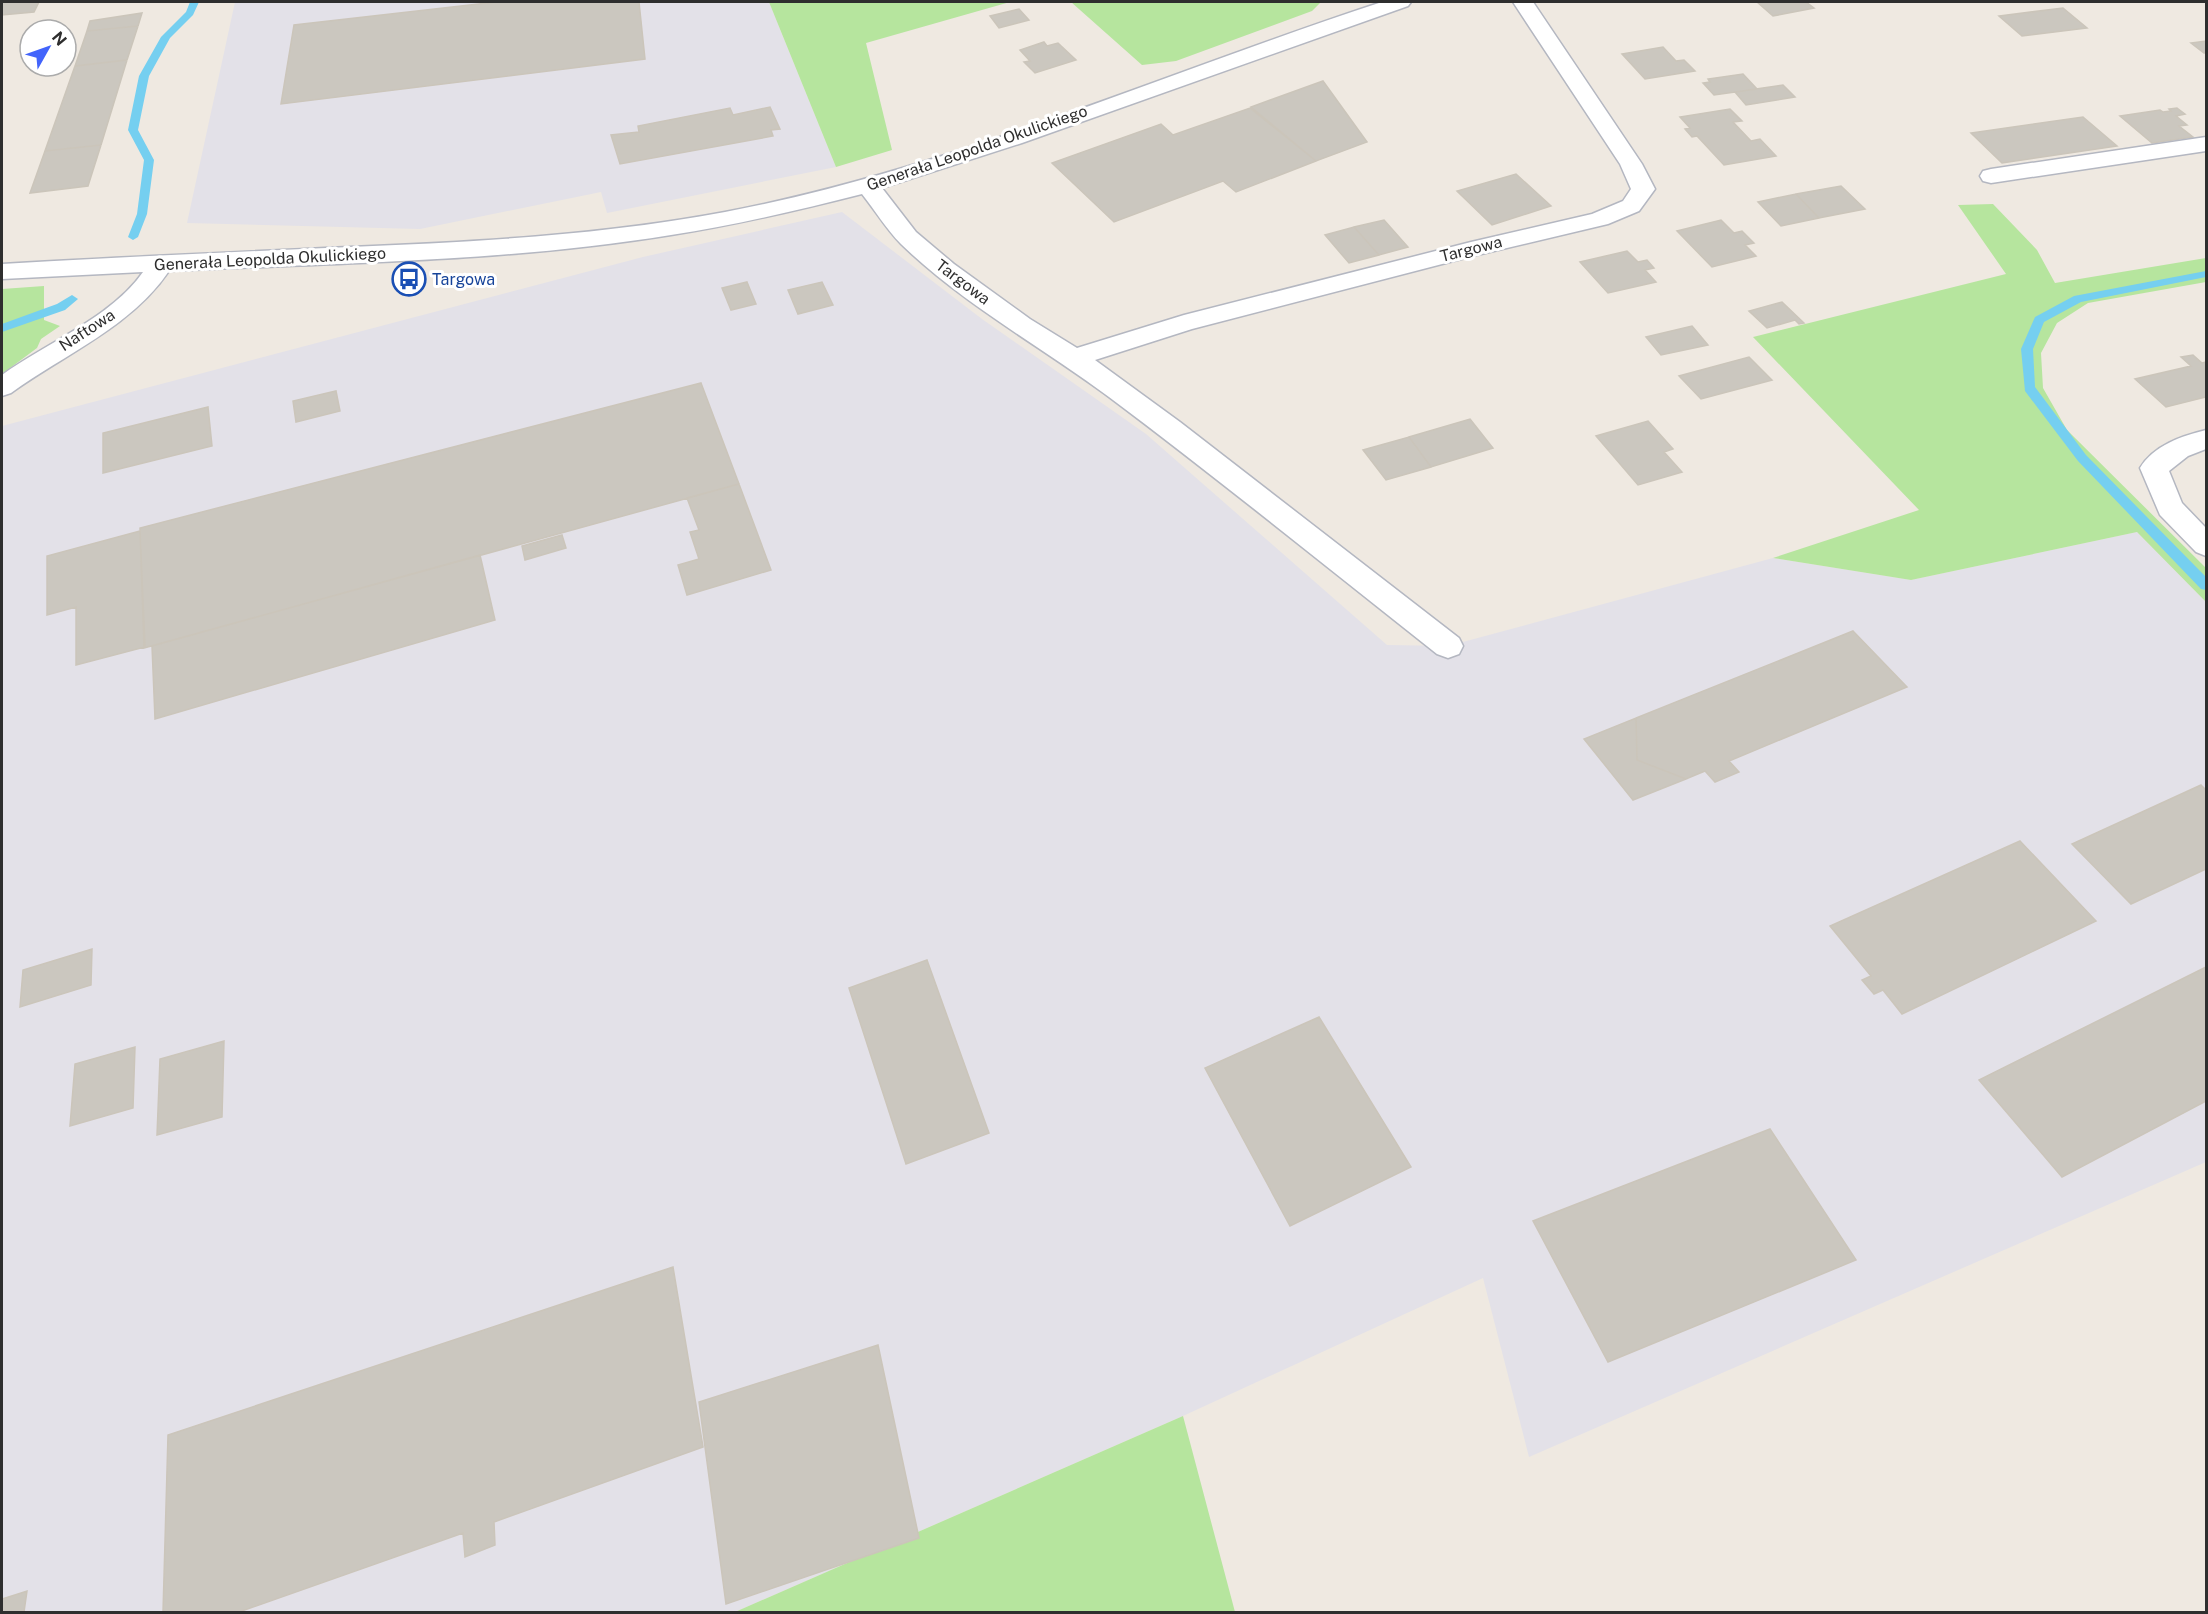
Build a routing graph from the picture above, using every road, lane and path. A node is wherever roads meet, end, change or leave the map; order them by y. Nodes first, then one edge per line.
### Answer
1 (1401, 2) edge
2 (1523, 2) edge
3 (2206, 144) edge
4 (1991, 176) dead end
5 (868, 186) junction
6 (162, 263) junction
7 (2, 271) edge
8 (1074, 358) junction
9 (2, 387) edge
10 (2206, 439) edge
11 (2206, 545) edge
12 (1448, 646) dead end

1 - 5 street, Generała Leopolda Okulickiego
2 - 8 street, Targowa
3 - 4 street
5 - 6 street, Generała Leopolda Okulickiego
5 - 8 street, Targowa
6 - 7 street, Generała Leopolda Okulickiego
6 - 9 street, Naftowa
8 - 12 street, Targowa
10 - 11 street

